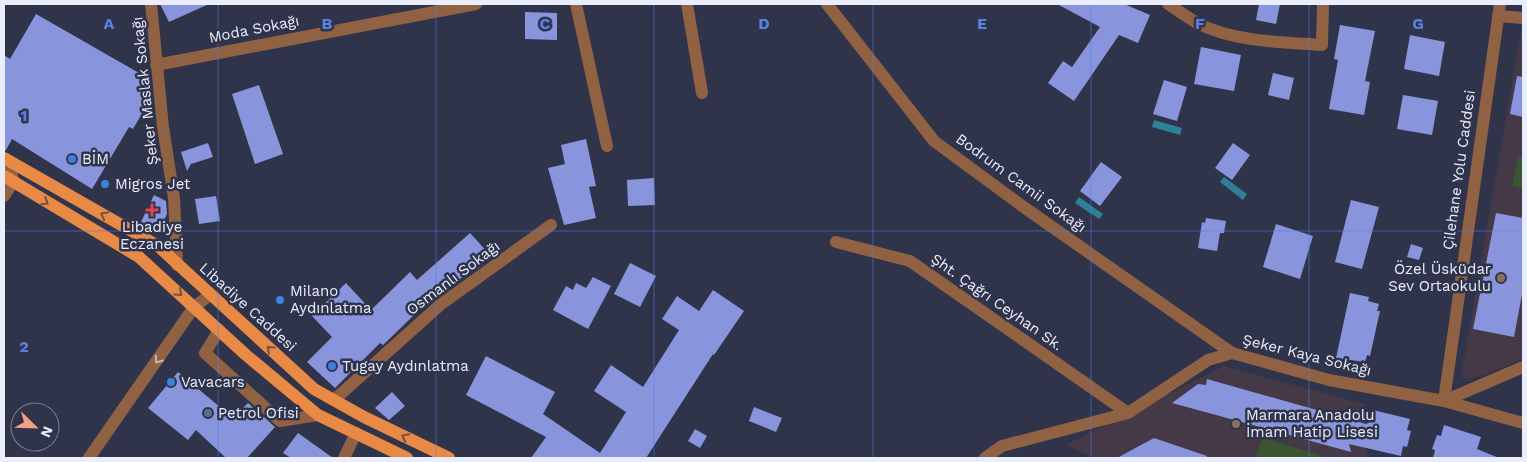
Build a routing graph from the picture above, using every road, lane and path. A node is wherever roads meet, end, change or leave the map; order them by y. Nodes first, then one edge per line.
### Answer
1 (152, 4) edge
2 (476, 4) edge
3 (576, 4) edge
4 (687, 4) edge
5 (827, 4) edge
6 (1168, 4) edge
7 (1323, 4) edge
8 (1499, 10) edge
9 (1523, 18) edge
10 (156, 65) junction
11 (702, 93) dead end
12 (607, 146) dead end
13 (7, 160) edge
14 (8, 179) edge
15 (4, 196) edge
16 (551, 225) dead end
17 (836, 242) dead end
18 (178, 264) junction
19 (210, 295) junction
20 (194, 308) junction
21 (219, 330) junction
22 (1232, 353) junction
23 (1523, 367) edge
24 (334, 400) junction
25 (1444, 401) junction
26 (1128, 414) junction
27 (318, 415) junction
28 (1523, 423) edge
29 (356, 433) junction
30 (89, 458) edge
31 (344, 458) edge
32 (407, 458) edge
33 (449, 458) edge
34 (985, 458) edge

1 - 10 street, Şeker Maslak Sokağı
2 - 10 street, Moda Sokağı
3 - 12 street
4 - 11 street
5 - 22 street, Bodrum Camii Sokağı
6 - 7 street
8 - 9 street
8 - 25 street, Çilehane Yolu Caddesi
10 - 18 street, Şeker Maslak Sokağı
13 - 14 street
18 -> 13 main road, Libadiye Caddesi
14 - 15 street
14 -> 20 main road
16 - 24 street, Osmanlı Sokağı
17 - 26 street, Şht. Çağrı Ceyhan Sk.
18 - 19 main road, Libadiye Caddesi
19 - 20 street
24 -> 19 main road, Libadiye Caddesi
20 - 21 main road
20 -> 30 street
21 - 27 main road
21 - 27 street
22 - 25 street, Şeker Kaya Sokağı
22 - 26 street, Şeker Kaya Sokağı
23 - 25 street
33 -> 24 main road, Libadiye Caddesi
25 - 28 street, Şeker Kaya Sokağı
26 - 34 street, Şeker Kaya Sokağı
27 - 29 main road
29 - 31 street
29 - 32 main road

